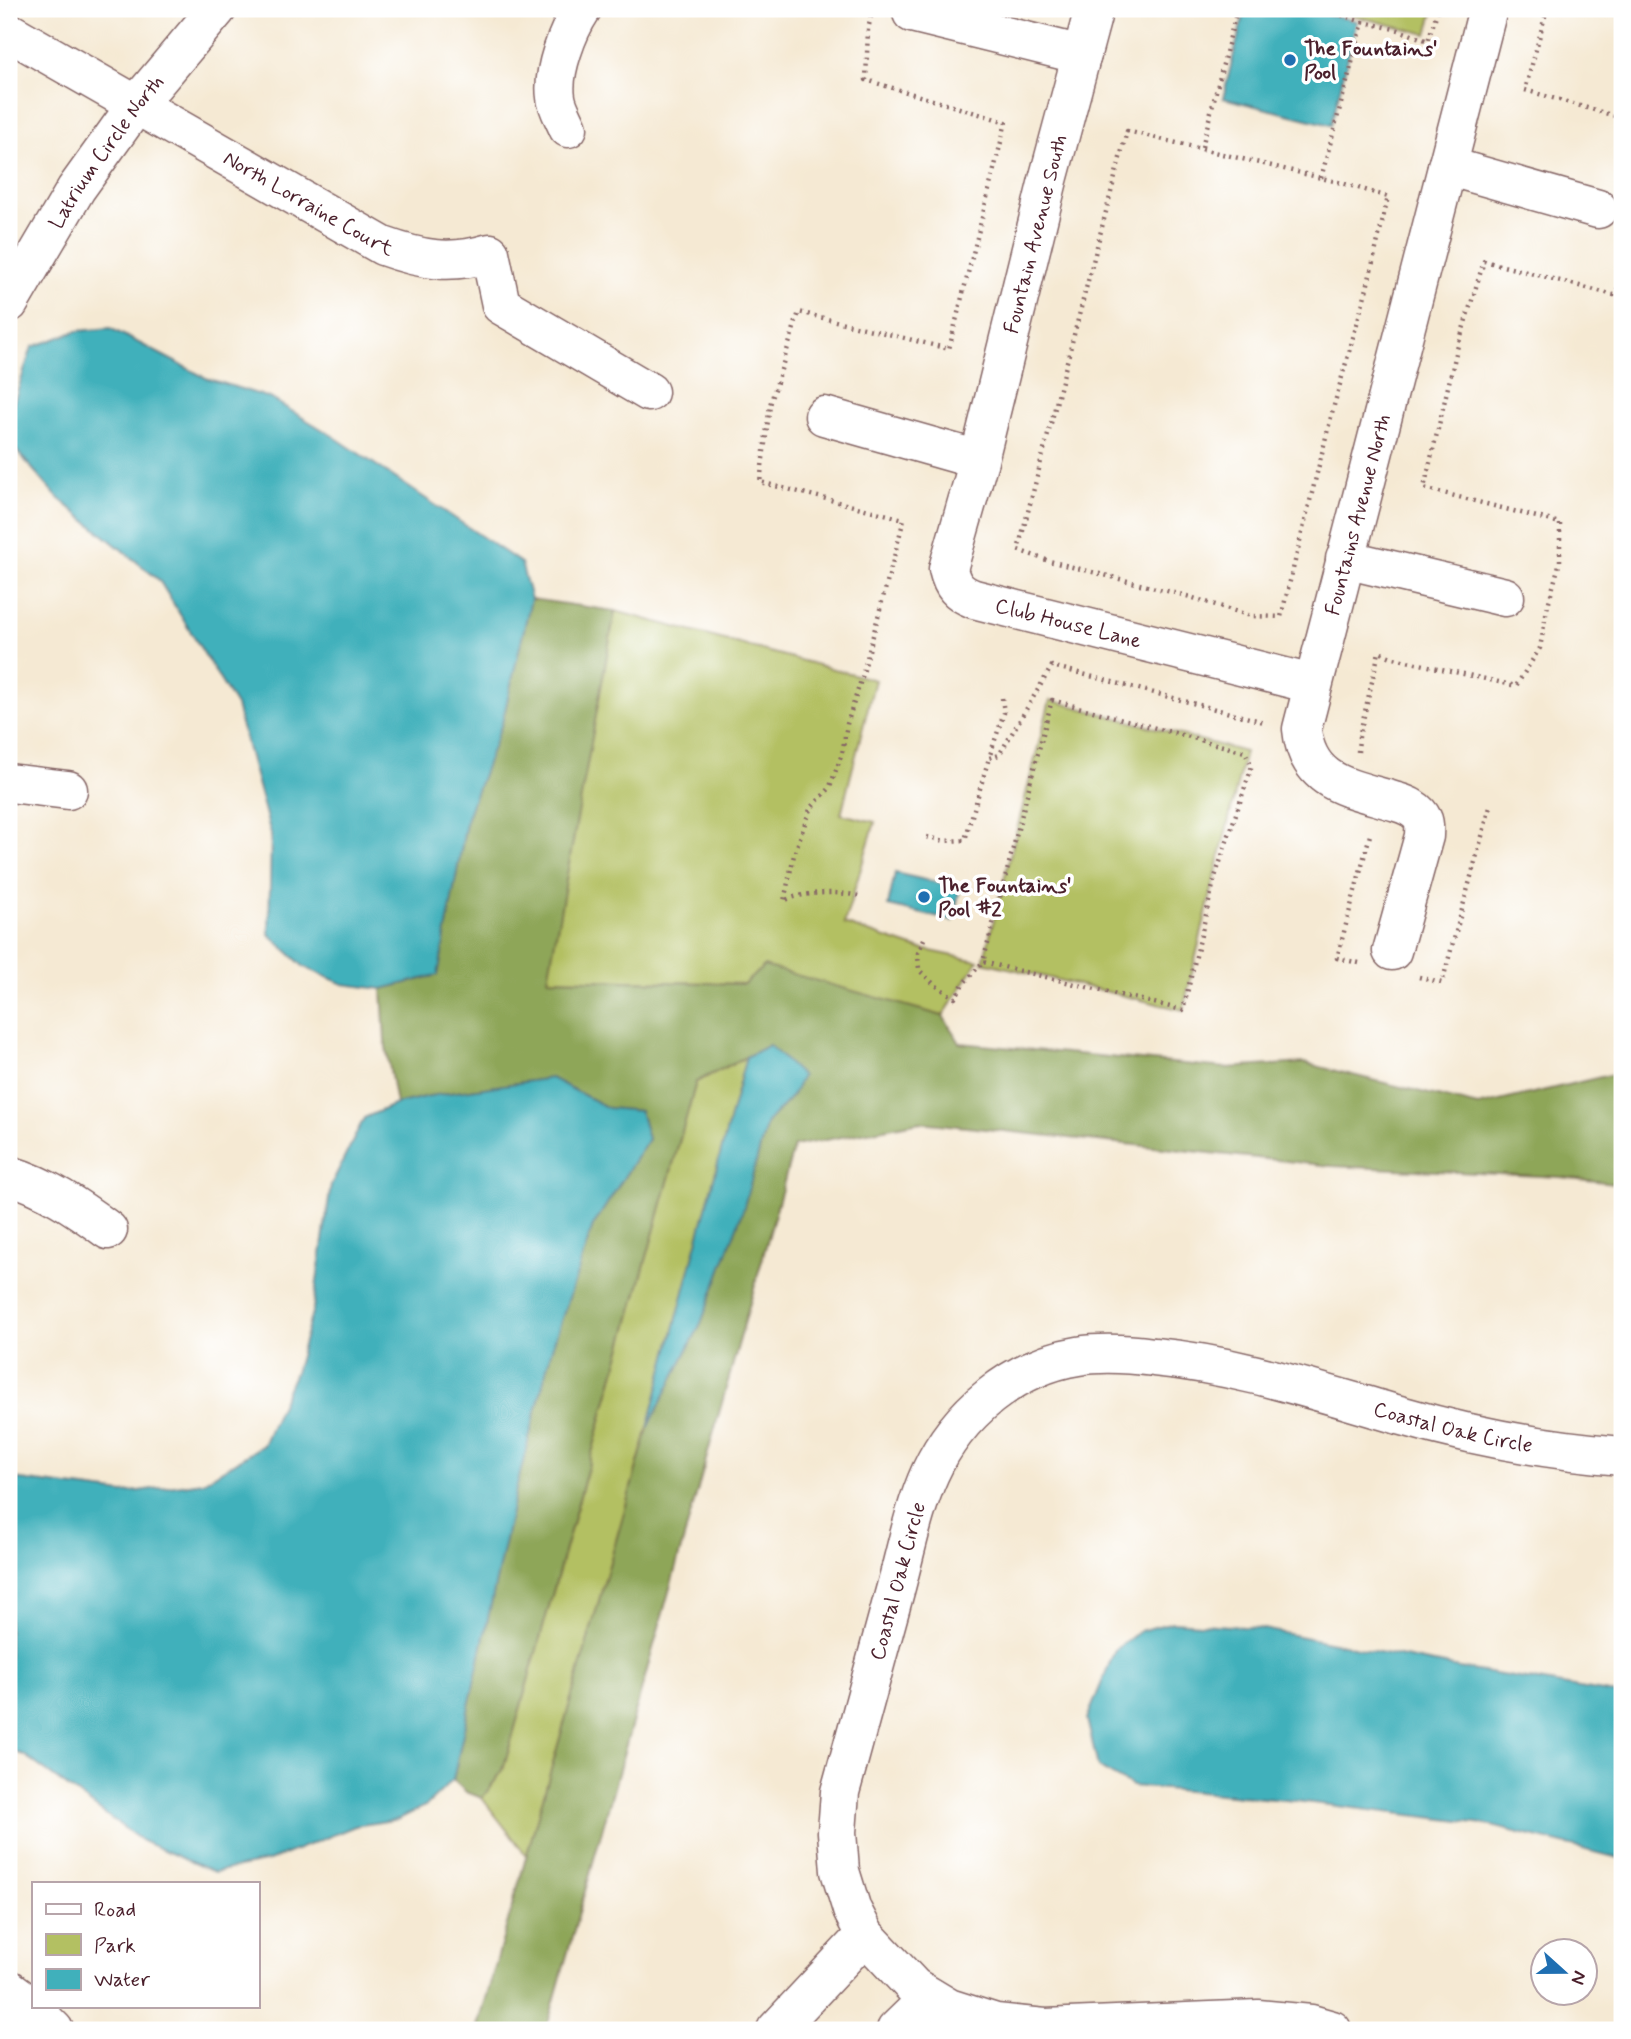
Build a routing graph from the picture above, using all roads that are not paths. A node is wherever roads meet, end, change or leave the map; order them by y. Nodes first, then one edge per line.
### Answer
1 (217, 9) edge
2 (582, 9) edge
3 (1094, 9) edge
4 (1488, 9) edge
5 (912, 13) dead end
6 (9, 32) edge
7 (1082, 55) junction
8 (137, 104) junction
9 (568, 128) dead end
10 (1447, 166) junction
11 (1598, 209) dead end
12 (9, 303) edge
13 (649, 392) dead end
14 (824, 416) dead end
15 (979, 460) junction
16 (1345, 559) junction
17 (1505, 597) dead end
18 (1312, 684) junction
19 (9, 783) edge
20 (68, 790) dead end
21 (1392, 951) dead end
22 (9, 1175) edge
23 (108, 1230) dead end
24 (1622, 1456) edge
25 (865, 1935) junction
26 (9, 1989) edge
27 (930, 1997) junction
28 (54, 2030) edge
29 (776, 2030) edge
30 (896, 2030) edge
31 (1332, 2030) edge

1 - 8 street, Latrium Circle North
2 - 9 street
3 - 7 street, Fountain Avenue South
4 - 10 street, Fountains Avenue North
5 - 7 street
6 - 8 street, North Lorraine Court
7 - 15 street, Fountain Avenue South
8 - 12 street, Latrium Circle North
8 - 13 street, North Lorraine Court
10 - 11 street
10 - 16 street, Fountains Avenue North
14 - 15 street
15 - 18 street, Club House Lane
16 - 17 street
16 - 18 street, Fountains Avenue North
18 - 21 street, Fountains Avenue North
19 - 20 street
22 - 23 street
24 - 25 street, Coastal Oak Circle
25 - 27 street, Coastal Oak Circle
25 - 29 street
26 - 28 street
27 - 30 street
27 - 31 street, Coastal Oak Circle

